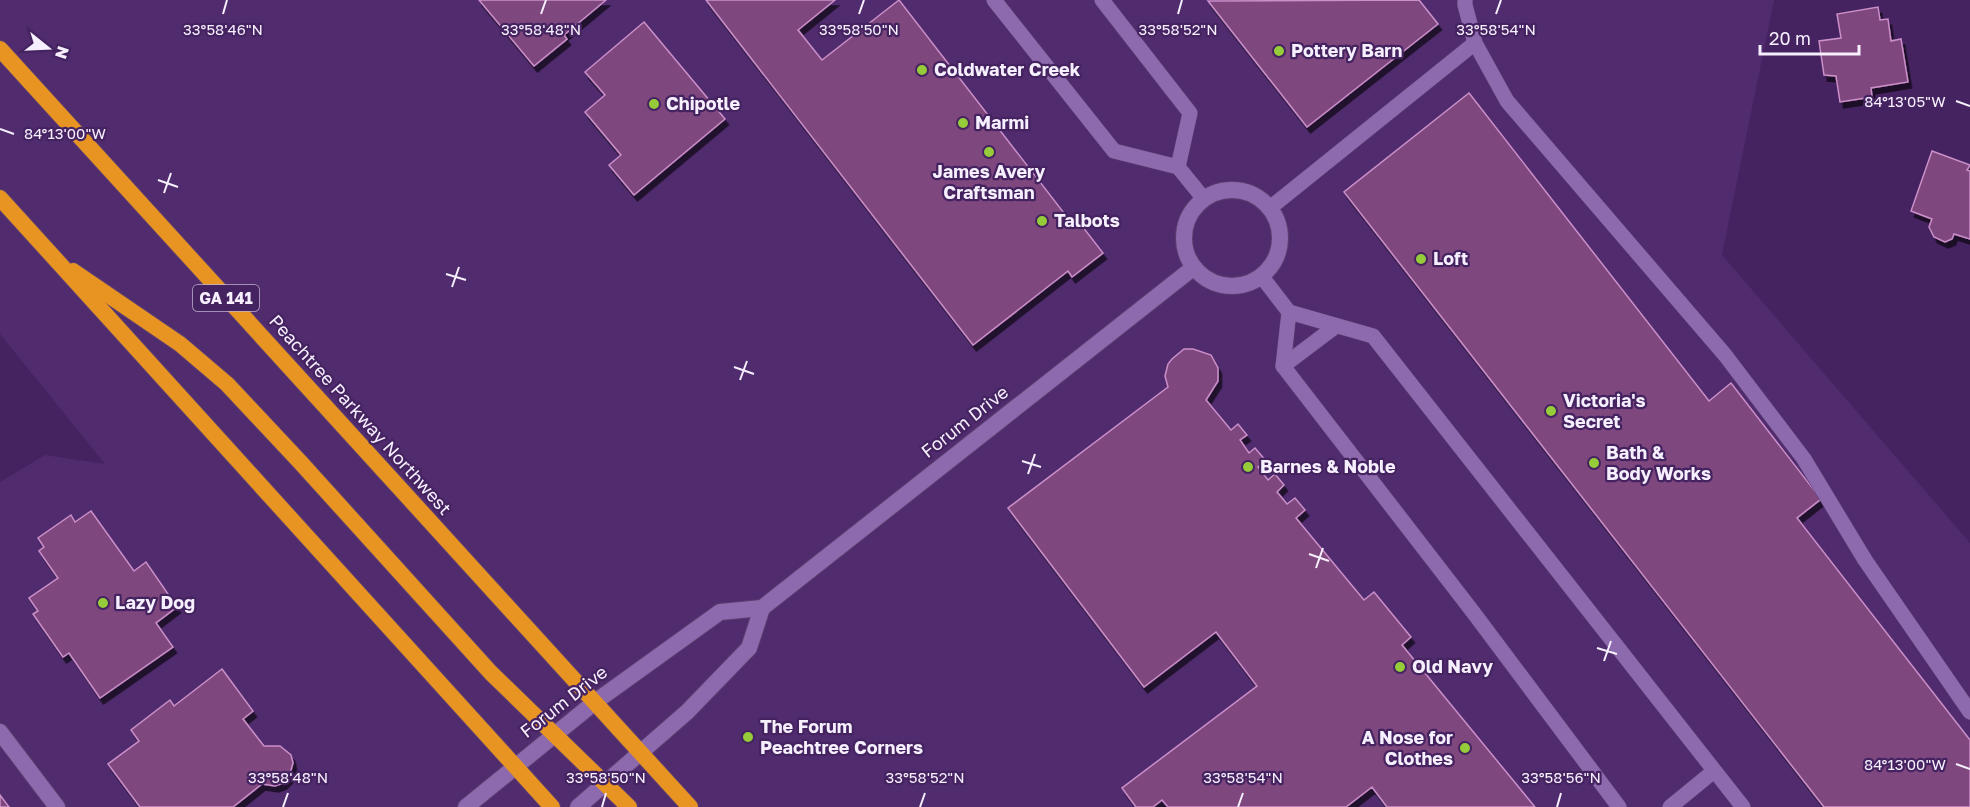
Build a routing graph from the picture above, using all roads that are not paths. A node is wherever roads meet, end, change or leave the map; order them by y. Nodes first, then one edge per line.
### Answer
1 (994, 0) edge
2 (1102, 0) edge
3 (1466, 0) edge
4 (1475, 43) junction
5 (0, 49) edge
6 (1178, 167) junction
7 (0, 198) edge
8 (1204, 199) junction
9 (1270, 208) junction
10 (57, 261) junction
11 (1192, 268) junction
12 (1262, 277) junction
13 (1289, 312) junction
14 (1336, 326) junction
15 (1283, 366) junction
16 (762, 608) junction
17 (595, 702) junction
18 (1970, 712) edge
19 (0, 732) edge
20 (554, 735) junction
21 (641, 753) junction
22 (515, 765) junction
23 (1714, 771) junction
24 (605, 782) junction
25 (57, 807) edge
26 (466, 807) edge
27 (552, 807) edge
28 (578, 807) edge
29 (629, 807) edge
30 (690, 807) edge
31 (1619, 807) edge
32 (1670, 807) edge
33 (1743, 807) edge

1 - 6 lane
2 - 6 lane
3 - 4 lane
4 - 9 lane
4 - 18 lane
5 - 17 highway, Peachtree Parkway Northwest / GA 141
6 - 8 lane
7 - 10 highway
8 - 9 street
8 - 11 street
9 - 12 street
10 - 20 highway
10 - 22 highway
11 - 12 street
11 - 16 street, Forum Drive
12 - 13 lane
13 - 14 lane
13 - 15 lane
14 - 15 lane
14 - 23 lane
15 - 31 lane
16 - 17 street, Forum Drive
16 - 21 street
17 - 20 street, Forum Drive
17 - 21 highway, Peachtree Parkway Northwest / GA 141
19 - 25 street
20 - 22 street, Forum Drive
20 - 24 highway
21 - 24 street
21 - 30 highway, Peachtree Parkway Northwest / GA 141
22 - 26 street, Forum Drive
22 - 27 highway
23 - 32 lane
23 - 33 lane
24 - 28 street
24 - 29 highway

